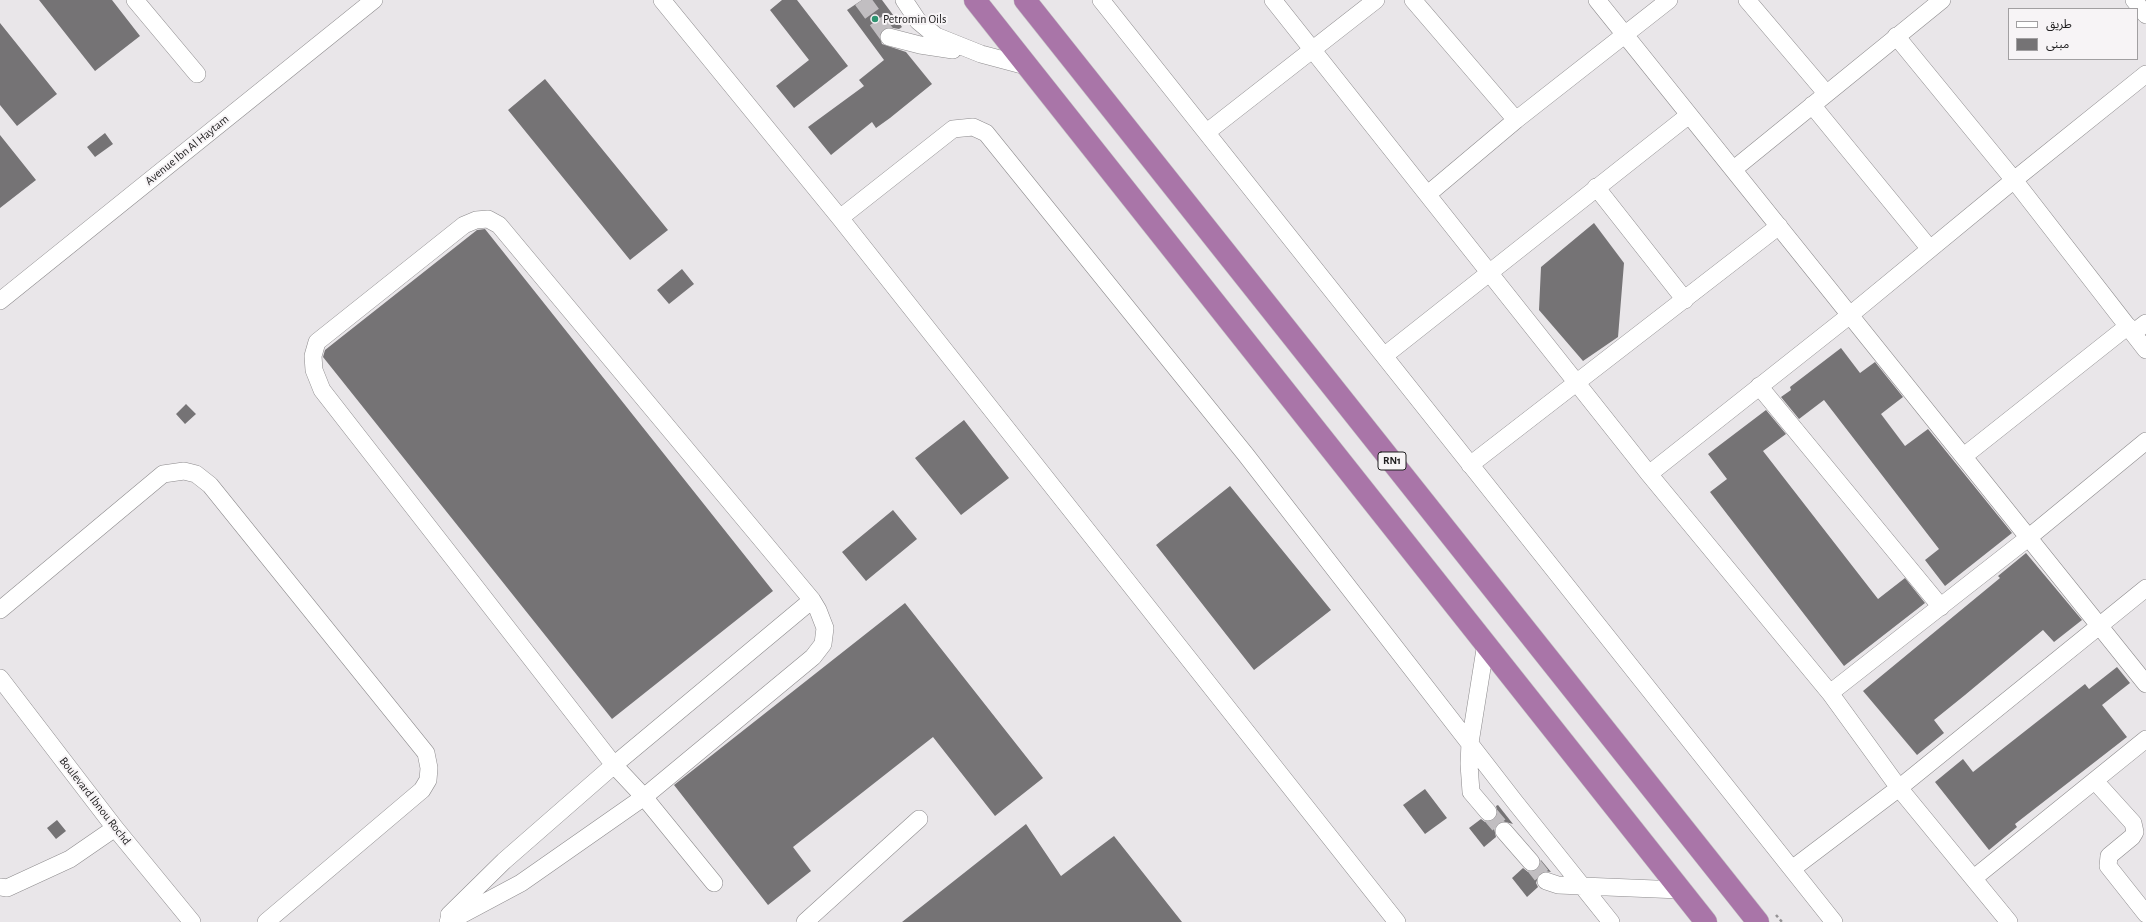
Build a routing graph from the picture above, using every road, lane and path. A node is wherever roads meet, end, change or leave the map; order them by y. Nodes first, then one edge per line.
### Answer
1 (135, 0) edge
2 (374, 0) edge
3 (662, 0) edge
4 (904, 0) edge
5 (975, 0) edge
6 (1025, 0) edge
7 (1101, 0) edge
8 (1273, 0) edge
9 (1376, 0) edge
10 (1413, 0) edge
11 (1597, 0) edge
12 (1669, 0) edge
13 (1747, 0) edge
14 (1942, 0) edge
15 (2134, 0) edge
16 (2146, 15) edge
17 (1626, 35) junction
18 (1896, 36) junction
19 (889, 37) tunnel mouth
20 (1312, 50) junction
21 (981, 54) junction
22 (1026, 66) junction
23 (197, 74) dead end
24 (2146, 74) edge
25 (1826, 93) junction
26 (1812, 104) junction
27 (1689, 115) junction
28 (1516, 120) junction
29 (1207, 132) junction
30 (1734, 169) junction
31 (2014, 180) junction
32 (1596, 187) junction
33 (1428, 194) junction
34 (840, 218) junction
35 (1779, 226) junction
36 (1930, 249) junction
37 (1490, 272) junction
38 (1685, 300) junction
39 (0, 301) edge
40 (1850, 316) junction
41 (2136, 327) edge
42 (2146, 350) edge
43 (1384, 356) junction
44 (1578, 382) junction
45 (1758, 386) junction
46 (2146, 441) edge
47 (1964, 456) junction
48 (1470, 465) junction
49 (1649, 474) junction
50 (2028, 538) junction
51 (2146, 588) edge
52 (812, 600) junction
53 (1941, 607) junction
54 (0, 610) edge
55 (2100, 625) junction
56 (1486, 642) junction
57 (0, 678) edge
58 (2146, 684) edge
59 (1830, 693) junction
60 (2146, 739) edge
61 (1470, 742) junction
62 (614, 765) junction
63 (2095, 781) junction
64 (1899, 788) junction
65 (644, 797) junction
66 (1488, 812) tunnel mouth
67 (919, 819) dead end
68 (116, 828) junction
69 (1504, 831) tunnel mouth
70 (1531, 862) tunnel mouth
71 (1792, 869) junction
72 (1974, 878) junction
73 (1546, 881) tunnel mouth
74 (714, 883) dead end
75 (1582, 886) junction
76 (1680, 890) junction
77 (2, 892) edge
78 (2146, 914) edge
79 (192, 922) edge
80 (266, 922) edge
81 (441, 922) edge
82 (448, 922) edge
83 (805, 922) edge
84 (1397, 922) edge
85 (1611, 922) edge
86 (1706, 922) edge
87 (1758, 922) edge
88 (1834, 922) edge
89 (2009, 922) edge

1 - 23 street
2 - 39 street, Avenue Ibn Al Haytam
3 - 34 street
4 - 21 street
5 - 22 highway
6 - 87 highway, RN1
7 - 29 street
8 - 20 street
9 - 20 street
10 - 28 street
11 - 17 street
12 - 17 street
13 - 25 street
14 - 18 street
15 - 16 street
17 - 27 street
17 - 28 street
18 - 25 street
18 - 31 street
19 - 21 street
20 - 29 street
20 - 33 street
21 - 22 street
22 - 56 highway
24 - 31 street
25 - 26 street
26 - 30 street
26 - 36 street
27 - 30 street
27 - 32 street
28 - 33 street
29 - 43 street
30 - 35 street
31 - 36 street
31 - 41 street
32 - 37 street
32 - 38 street
33 - 37 street
34 - 61 street
34 - 84 street
35 - 38 street
35 - 40 street
36 - 40 street
37 - 43 street
37 - 44 street
38 - 44 street
40 - 45 street
40 - 47 street
41 - 42 street
41 - 47 street
43 - 48 street
44 - 48 street
44 - 49 street
45 - 49 street
45 - 53 street
46 - 50 street
47 - 50 street
48 - 71 street
49 - 59 street
50 - 53 street
50 - 55 street
51 - 55 street
52 - 62 street
52 - 62 street
52 - 65 street
53 - 59 street
54 - 80 street
55 - 58 street
55 - 64 street
56 - 61 street
56 - 76 highway
57 - 68 street, Boulevard Ibnou Rochd
59 - 64 street
60 - 63 street
61 - 66 street
61 - 75 street
62 - 65 street
62 - 81 street
63 - 72 street
63 - 78 street
64 - 71 street
64 - 72 street
65 - 74 street
65 - 82 street
67 - 83 street
68 - 77 street
68 - 79 street, Boulevard Ibnou Rochd
69 - 70 street
71 - 88 street
72 - 89 street
73 - 75 street
75 - 76 street
75 - 85 street
76 - 86 highway

